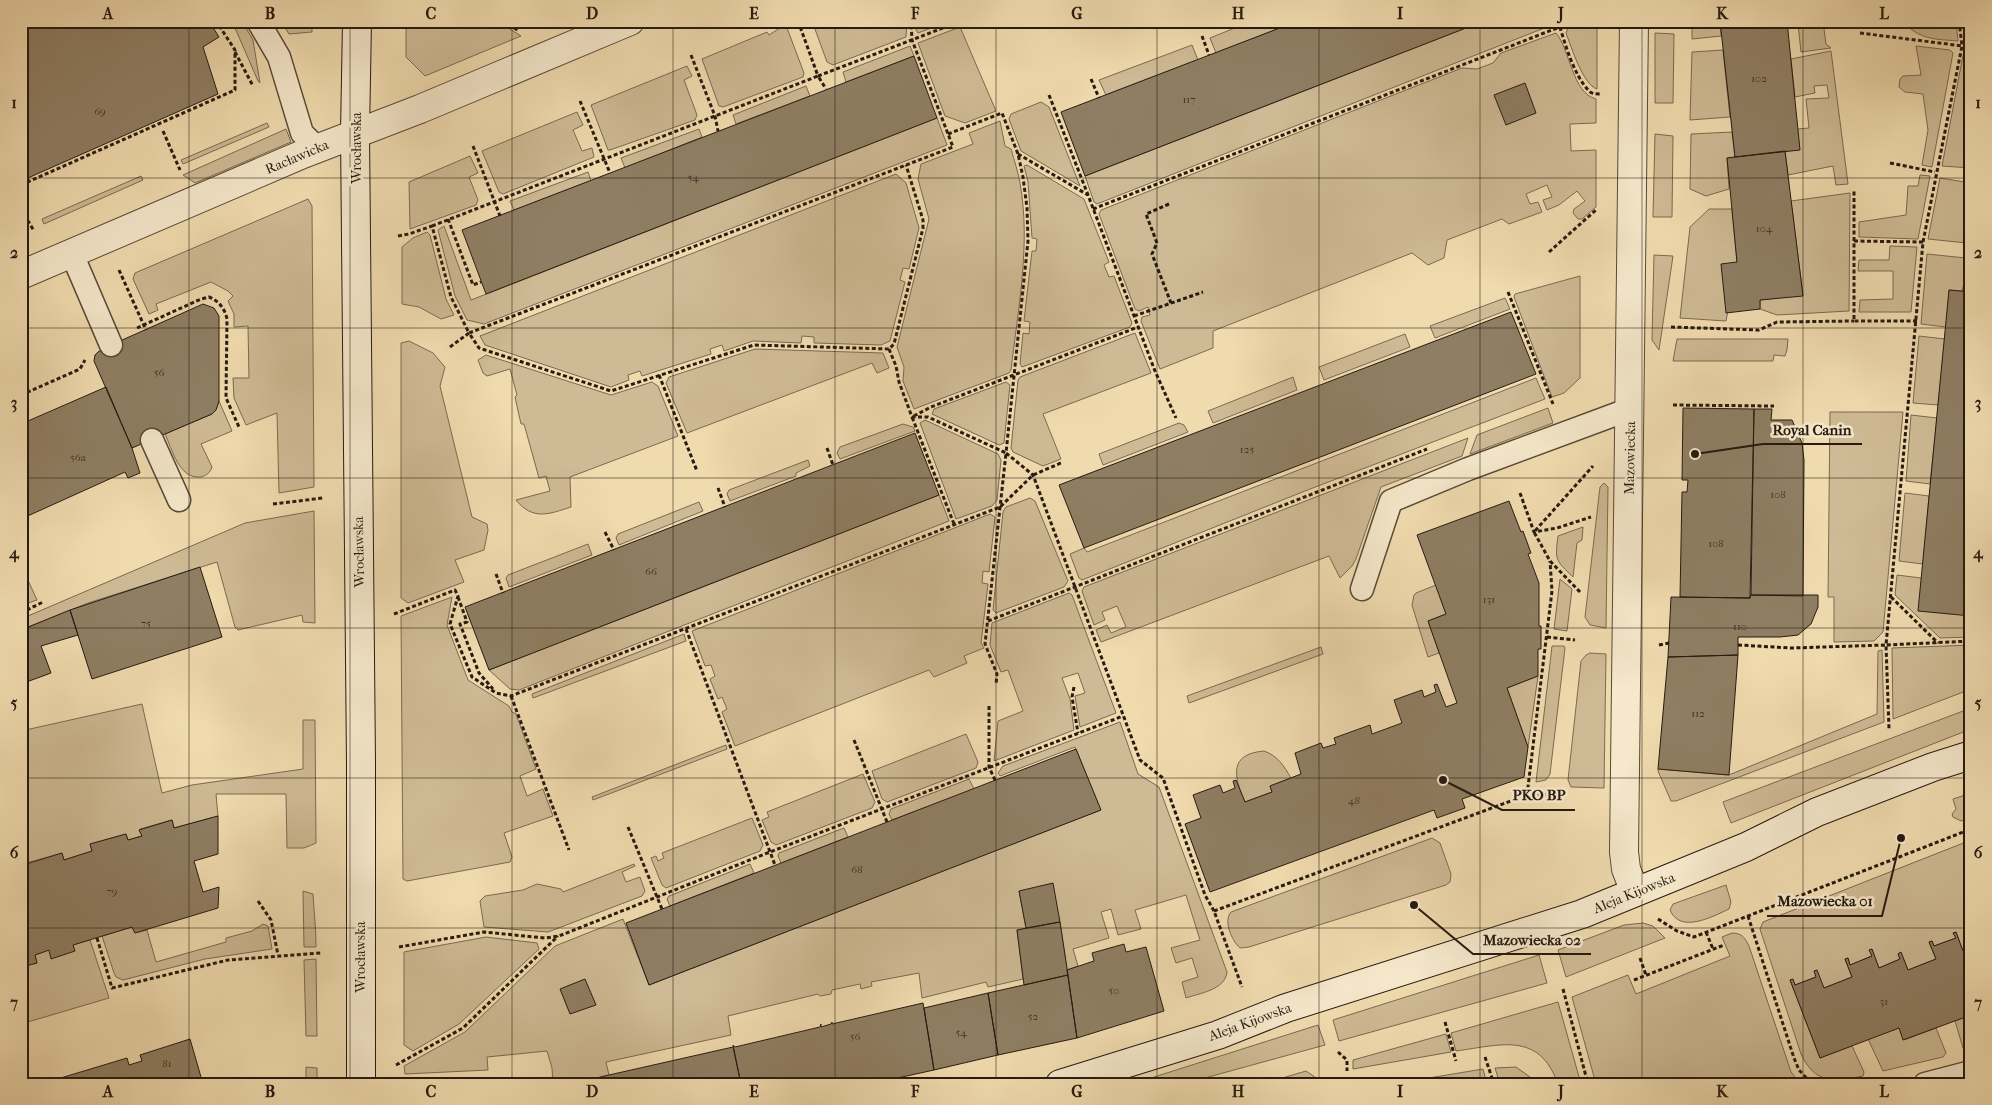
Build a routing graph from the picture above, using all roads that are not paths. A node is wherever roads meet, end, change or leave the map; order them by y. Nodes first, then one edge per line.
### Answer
1 (258, 21) edge
2 (356, 21) edge
3 (630, 21) edge
4 (1634, 21) edge
5 (355, 133) junction
6 (317, 148) junction
7 (72, 254) junction
8 (21, 275) edge
9 (111, 345) dead end
10 (1630, 410) junction
11 (152, 440) dead end
12 (178, 500) dead end
13 (1362, 589) dead end
14 (1971, 755) edge
15 (1635, 892) junction
16 (1971, 1072) edge
17 (1077, 1081) edge
18 (361, 1084) edge
19 (1924, 1084) edge

1 - 6 lane
2 - 5 street, Wrocławska
3 - 5 street, Racławicka
4 - 10 street, Mazowiecka
5 - 6 street, Racławicka
5 - 18 street, Wrocławska
6 - 7 street, Racławicka
7 - 8 street, Racławicka
7 - 9 lane
10 - 13 lane
10 - 15 street, Mazowiecka
11 - 12 lane
14 - 15 street, Aleja Kijowska
15 - 17 street, Aleja Kijowska
16 - 19 lane

